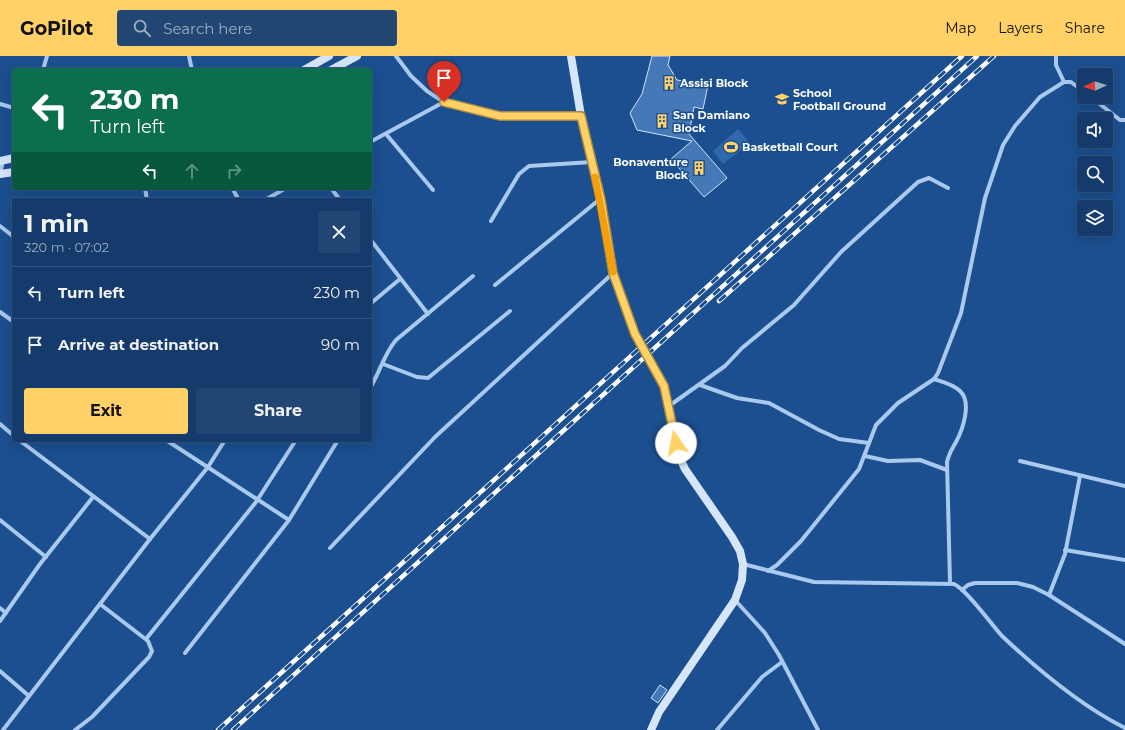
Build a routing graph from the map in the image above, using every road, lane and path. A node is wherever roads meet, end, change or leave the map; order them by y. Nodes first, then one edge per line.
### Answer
1 (47, 56) edge
2 (189, 56) edge
3 (329, 56) edge
4 (357, 56) edge
5 (396, 56) edge
6 (571, 56) edge
7 (1056, 56) edge
8 (44, 68) edge
9 (192, 68) edge
10 (308, 68) edge
11 (335, 68) edge
12 (1064, 82) junction
13 (1077, 87) edge
14 (444, 102) junction
15 (0, 104) edge
16 (1100, 104) edge
17 (12, 107) edge
18 (581, 116) junction
19 (1125, 120) edge
20 (386, 134) junction
21 (372, 141) edge
22 (12, 158) edge
23 (1, 161) edge
24 (592, 162) junction
25 (12, 172) edge
26 (0, 175) edge
27 (948, 188) dead end
28 (282, 190) edge
29 (332, 190) edge
30 (433, 190) dead end
31 (268, 198) edge
32 (338, 198) edge
33 (600, 199) junction
34 (491, 221) dead end
35 (0, 226) edge
36 (12, 235) edge
37 (372, 242) edge
38 (613, 273) junction
39 (473, 276) dead end
40 (400, 278) junction
41 (496, 285) dead end
42 (372, 302) edge
43 (510, 311) dead end
44 (0, 312) edge
45 (428, 314) junction
46 (12, 321) edge
47 (383, 364) junction
48 (934, 379) junction
49 (372, 384) edge
50 (700, 385) junction
51 (668, 406) junction
52 (0, 424) edge
53 (12, 434) edge
54 (22, 442) edge
55 (169, 442) edge
56 (225, 442) edge
57 (295, 442) edge
58 (337, 442) edge
59 (868, 443) junction
60 (865, 456) junction
61 (1020, 462) dead end
62 (208, 467) junction
63 (947, 470) junction
64 (1080, 476) junction
65 (1125, 486) edge
66 (93, 497) junction
67 (258, 498) junction
68 (0, 520) edge
69 (289, 520) junction
70 (150, 539) junction
71 (330, 548) dead end
72 (1066, 550) junction
73 (46, 557) junction
74 (1125, 560) edge
75 (743, 564) junction
76 (768, 571) junction
77 (950, 583) junction
78 (962, 590) junction
79 (1049, 595) junction
80 (735, 600) junction
81 (100, 604) junction
82 (0, 608) edge
83 (6, 613) junction
84 (0, 621) edge
85 (146, 639) junction
86 (1125, 644) edge
87 (185, 653) dead end
88 (782, 662) junction
89 (0, 671) edge
90 (29, 696) junction
91 (1125, 728) edge
92 (3, 730) edge
93 (75, 730) edge
94 (651, 730) edge
95 (718, 730) edge
96 (818, 730) edge

1 - 8 street
2 - 9 street
3 - 10 street
4 - 11 street
5 - 14 street
6 - 18 street
7 - 12 street
12 - 13 street
12 - 48 street
14 - 18 street
14 - 20 street
15 - 17 street
16 - 19 street
18 - 24 street
20 - 21 street
20 - 30 street
22 - 23 street
23 - 26 street
24 - 33 street
24 - 34 street
25 - 26 street
27 - 50 street
28 - 31 street
29 - 32 street
33 - 38 street
33 - 41 street
35 - 36 street
37 - 40 street
38 - 51 street
38 - 71 street
39 - 45 street
40 - 42 street
40 - 45 street
43 - 47 street
44 - 46 street
45 - 47 street
47 - 49 street
48 - 59 street
48 - 63 street
50 - 51 street
50 - 59 street
51 - 75 street
52 - 53 street
54 - 66 street
55 - 62 street
56 - 62 street
57 - 67 street
58 - 69 street
59 - 60 street
60 - 63 street
60 - 76 street
61 - 64 street
62 - 67 street
62 - 70 street
63 - 77 street
64 - 65 street
64 - 72 street
66 - 70 street
66 - 73 street
67 - 69 street
67 - 85 street
68 - 73 street
69 - 87 street
70 - 81 street
72 - 74 street
72 - 79 street
73 - 83 street
75 - 76 street
75 - 80 street
76 - 77 street
77 - 78 street
78 - 79 street
78 - 91 street
79 - 86 street
80 - 88 street
80 - 94 street
81 - 85 street
81 - 90 street
82 - 83 street
83 - 84 street
85 - 93 street
88 - 95 street
88 - 96 street
89 - 90 street
90 - 92 street

